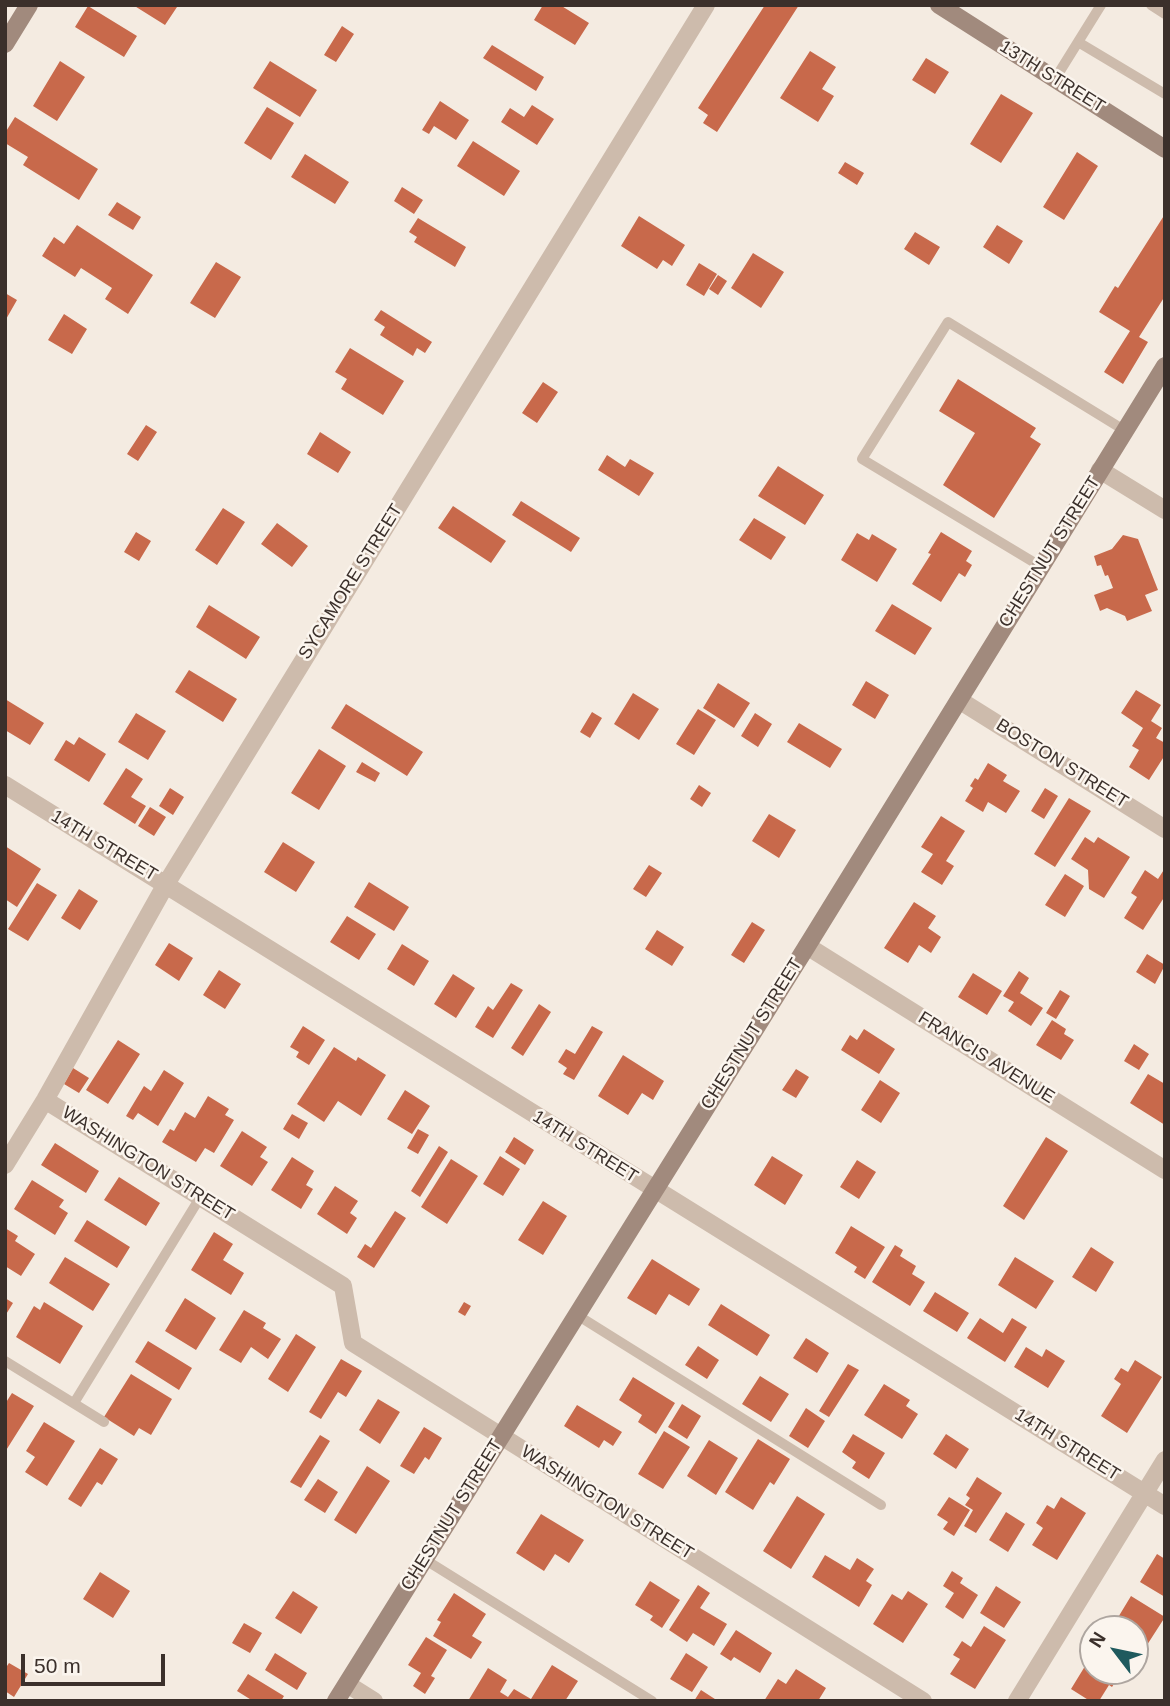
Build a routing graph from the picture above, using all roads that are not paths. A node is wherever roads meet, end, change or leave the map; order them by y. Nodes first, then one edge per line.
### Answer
1 (29, 5) edge
2 (706, 5) edge
3 (939, 5) edge
4 (1101, 5) edge
5 (1151, 5) edge
6 (960, 11) edge
7 (1165, 14) edge
8 (1078, 42) junction
9 (5, 44) edge
10 (1055, 79) junction
11 (1165, 94) edge
12 (1165, 149) edge
13 (1165, 366) edge
14 (1124, 430) junction
15 (1100, 470) junction
16 (1165, 510) edge
17 (1041, 566) junction
18 (959, 700) junction
19 (5, 786) edge
20 (1165, 828) edge
21 (166, 884) junction
22 (807, 946) junction
23 (45, 1100) junction
24 (5, 1165) edge
25 (1165, 1170) edge
26 (654, 1190) junction
27 (201, 1196) junction
28 (577, 1315) junction
29 (5, 1361) edge
30 (74, 1404) junction
31 (104, 1422) dead end
32 (500, 1436) junction
33 (1165, 1460) edge
34 (1144, 1493) junction
35 (881, 1505) dead end
36 (1165, 1506) edge
37 (424, 1559) junction
38 (347, 1684) junction
39 (336, 1701) edge
40 (374, 1701) edge
41 (652, 1701) edge
42 (923, 1701) edge
43 (1017, 1701) edge

1 - 9 street
2 - 21 street, SYCAMORE STREET
3 - 6 street, 13TH STREET
4 - 8 lane
5 - 7 lane
6 - 10 street, 13TH STREET
8 - 10 lane
8 - 11 lane
10 - 12 street, 13TH STREET
13 - 14 street, CHESTNUT STREET
14 - 15 street, CHESTNUT STREET
14 - 17 lane
15 - 16 street
15 - 17 street, CHESTNUT STREET
17 - 18 street, CHESTNUT STREET
18 - 20 street, BOSTON STREET
18 - 22 street, CHESTNUT STREET
19 - 21 street, 14TH STREET
21 - 23 street, SYCAMORE STREET
21 - 26 street, 14TH STREET
22 - 25 street, FRANCIS AVENUE
22 - 26 street, CHESTNUT STREET
23 - 24 street, SYCAMORE STREET
23 - 27 street, WASHINGTON STREET
26 - 28 street, CHESTNUT STREET
26 - 34 street, 14TH STREET
27 - 30 lane
27 - 32 street, WASHINGTON STREET
28 - 32 street, CHESTNUT STREET
28 - 35 lane
29 - 30 lane
30 - 31 lane
32 - 37 street, CHESTNUT STREET
32 - 42 street, WASHINGTON STREET
33 - 34 street
34 - 36 street, 14TH STREET
34 - 43 street
37 - 38 street, CHESTNUT STREET
37 - 41 lane
38 - 39 street, CHESTNUT STREET
38 - 40 street

